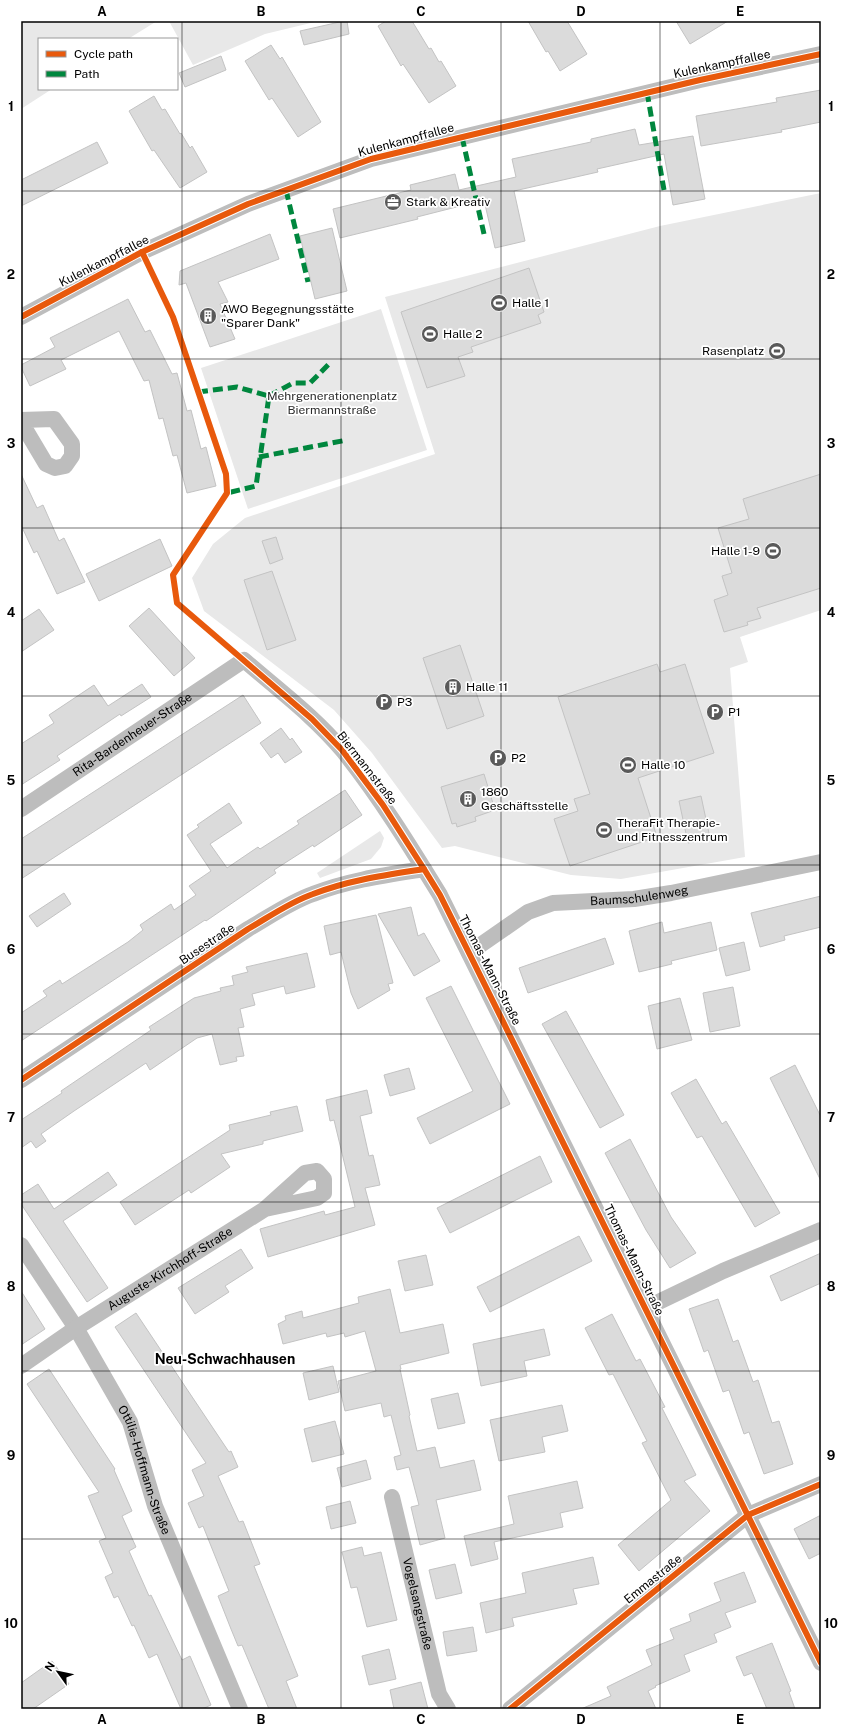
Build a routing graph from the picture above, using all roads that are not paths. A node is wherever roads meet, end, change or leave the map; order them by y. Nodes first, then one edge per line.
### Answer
1 (821, 54) edge
2 (21, 316) edge
3 (244, 660) joint
4 (21, 809) edge
5 (821, 862) edge
6 (424, 869) junction
7 (469, 953) junction
8 (21, 1080) edge
9 (265, 1209) dead end
10 (821, 1230) edge
11 (21, 1245) edge
12 (646, 1308) junction
13 (76, 1328) junction
14 (21, 1366) edge
15 (821, 1484) edge
16 (392, 1497) dead end
17 (748, 1515) junction
18 (821, 1663) edge
19 (240, 1709) edge
20 (448, 1709) edge
21 (510, 1709) edge

1 - 2 street, Kulenkampffallee
3 - 4 street, Rita-Bardenheuer-Straße
3 - 6 street, Biermannstraße
5 - 7 street, Baumschulenweg
6 - 7 street, Thomas-Mann-Straße
6 - 8 street, Busestraße
7 - 12 street, Thomas-Mann-Straße
9 - 13 street, Auguste-Kirchhoff-Straße
10 - 12 street
11 - 13 street, Ottilie-Hoffmann-Straße
12 - 17 street, Thomas-Mann-Straße
13 - 14 street, Auguste-Kirchhoff-Straße
13 - 19 street, Ottilie-Hoffmann-Straße
15 - 17 street, Emmastraße
16 - 20 street, Vogelsangstraße
17 - 18 street, Thomas-Mann-Straße
17 - 21 street, Emmastraße

